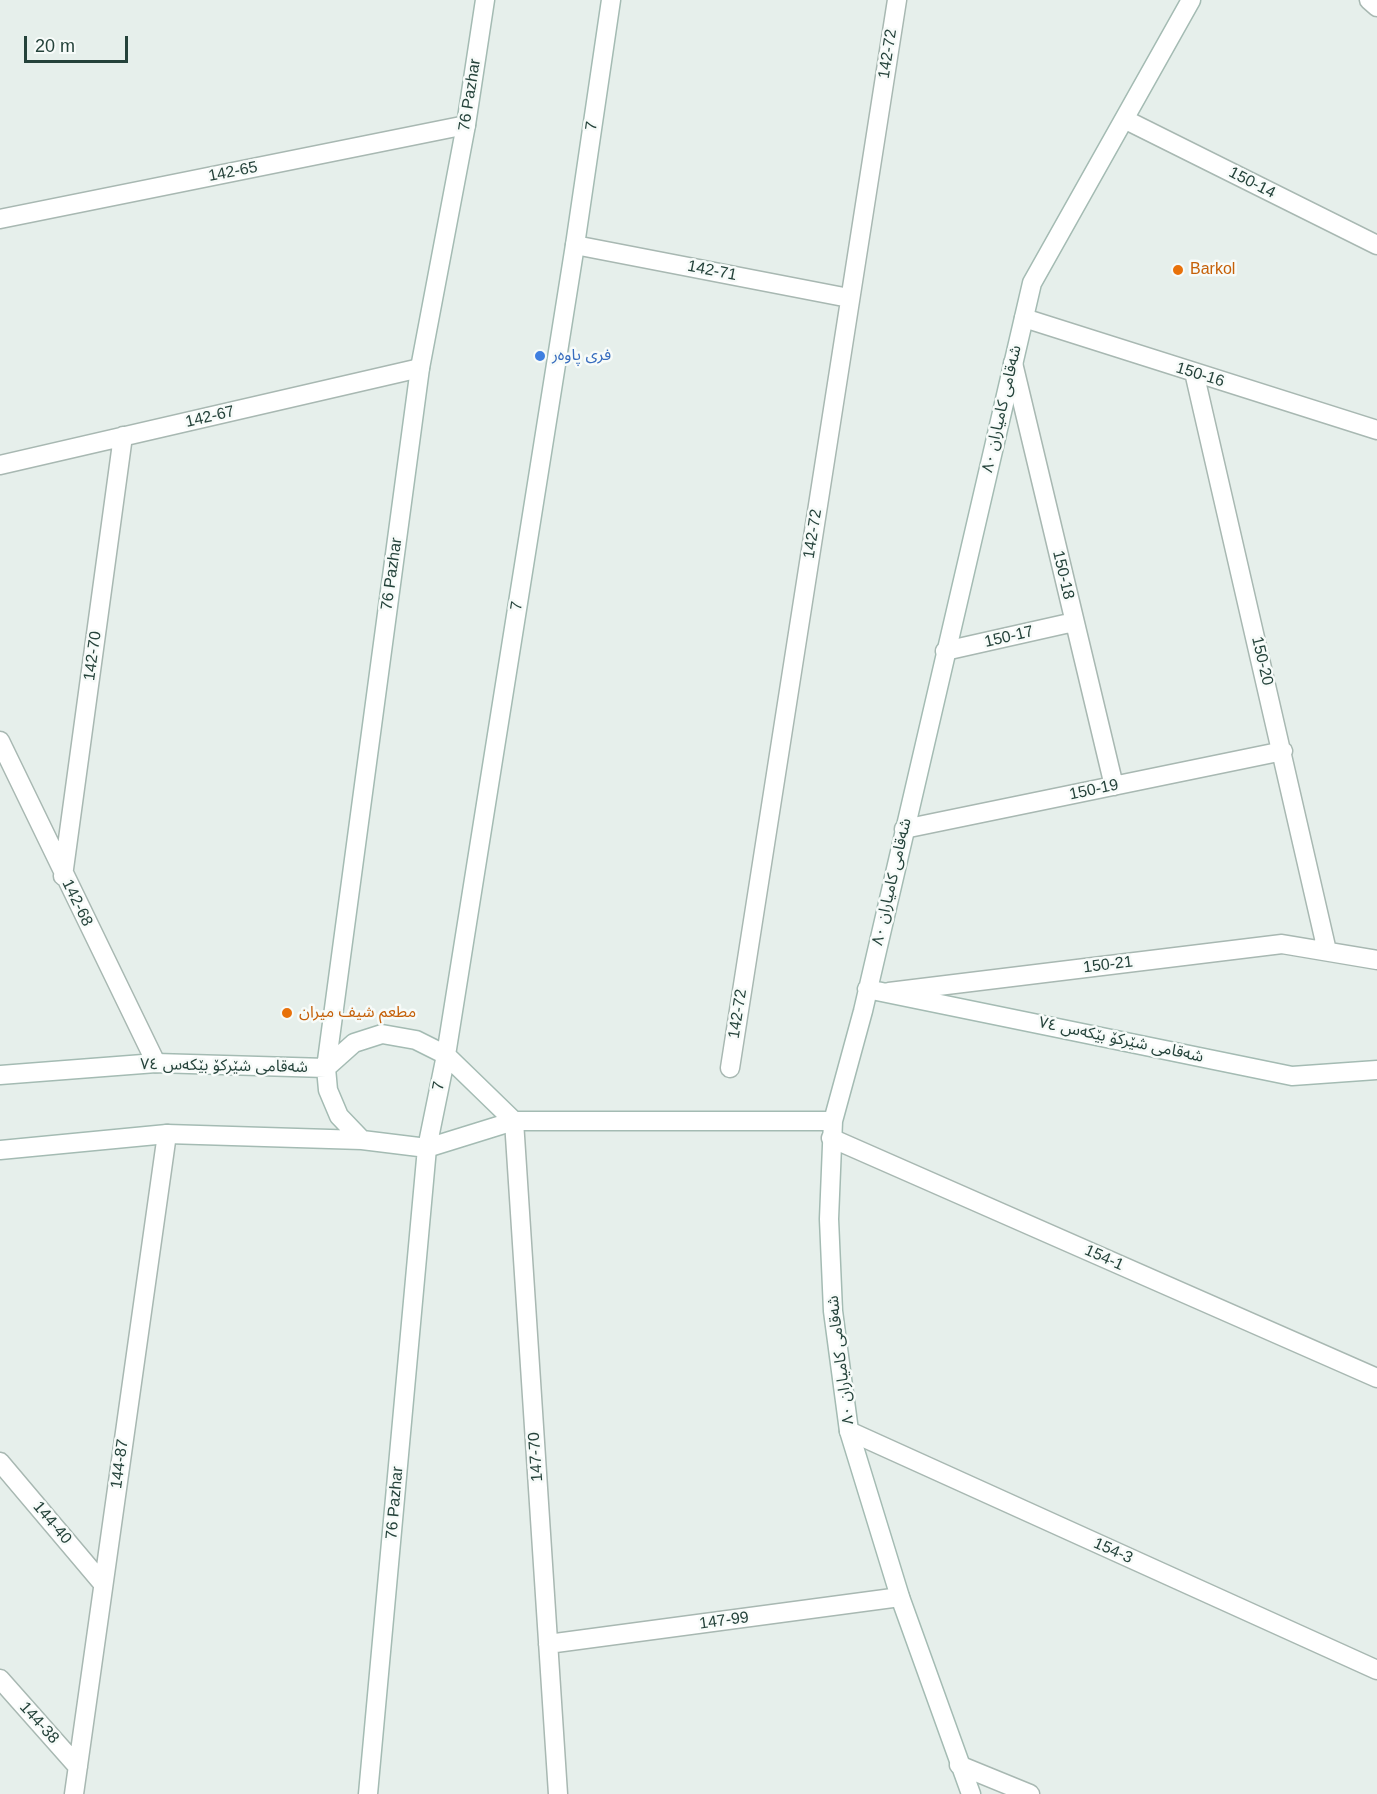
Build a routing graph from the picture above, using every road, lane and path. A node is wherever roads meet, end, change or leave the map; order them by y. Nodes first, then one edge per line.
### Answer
1 (485, 0) edge
2 (611, 0) edge
3 (897, 0) edge
4 (1191, 0) edge
5 (1369, 0) edge
6 (1377, 7) edge
7 (1126, 120) junction
8 (466, 125) junction
9 (0, 219) edge
10 (575, 245) junction
11 (1377, 245) edge
12 (849, 298) junction
13 (1024, 318) junction
14 (1013, 363) junction
15 (420, 368) junction
16 (1194, 372) junction
17 (1377, 430) edge
18 (123, 436) junction
19 (0, 465) edge
20 (1074, 622) junction
21 (945, 651) junction
22 (0, 741) edge
23 (1283, 751) junction
24 (1114, 786) junction
25 (904, 829) junction
26 (63, 876) junction
27 (1327, 951) junction
28 (1377, 960) edge
29 (867, 989) junction
30 (889, 992) junction
31 (446, 1055) junction
32 (156, 1063) junction
33 (326, 1068) junction
34 (730, 1068) dead end
35 (1377, 1070) edge
36 (0, 1075) edge
37 (514, 1121) junction
38 (832, 1129) junction
39 (166, 1134) junction
40 (362, 1140) junction
41 (427, 1148) junction
42 (0, 1150) edge
43 (420, 1211) joint
44 (1377, 1378) edge
45 (849, 1431) junction
46 (0, 1462) edge
47 (103, 1584) junction
48 (900, 1597) junction
49 (548, 1644) junction
50 (1377, 1670) edge
51 (0, 1679) edge
52 (959, 1765) junction
53 (78, 1767) junction
54 (74, 1794) edge
55 (368, 1794) edge
56 (558, 1794) edge
57 (971, 1794) edge
58 (1030, 1794) edge

1 - 8 street, 76 Pazhar
2 - 10 street, 7
3 - 12 street, 142-72
4 - 7 street, شەقامی کامیاران ٨٠
5 - 6 street
7 - 11 street, 150-14
7 - 13 street, شەقامی کامیاران ٨٠
8 - 9 street, 142-65
8 - 15 street, 76 Pazhar
10 - 12 street, 142-71
10 - 31 street, 7
12 - 34 street, 142-72
13 - 14 street, شەقامی کامیاران ٨٠
13 - 16 street, 150-16
14 - 20 street, 150-18
14 - 21 street, شەقامی کامیاران ٨٠
15 - 18 street, 142-67
15 - 33 street, 76 Pazhar
16 - 17 street, 150-16
16 - 23 street, 150-20
18 - 19 street, 142-67
18 - 26 street, 142-70
20 - 21 street, 150-17
20 - 24 street, 150-18
21 - 25 street, شەقامی کامیاران ٨٠
22 - 26 street, 142-68
23 - 24 street, 150-19
23 - 27 street, 150-20
24 - 25 street, 150-19
25 - 29 street, شەقامی کامیاران ٨٠
26 - 32 street, 142-68
27 - 28 street, 150-21
27 - 30 street, 150-21
29 - 30 street, شەقامی شێرکۆ بێکەس ٧٤
29 - 38 street, شەقامی کامیاران ٨٠
30 - 35 street, شەقامی شێرکۆ بێکەس ٧٤
31 - 33 street, شەقامی شێرکۆ بێکەس ٧٤
31 - 37 street, شەقامی شێرکۆ بێکەس ٧٤
31 - 41 street, 7
32 - 33 street, شەقامی شێرکۆ بێکەس ٧٤
32 - 36 street, شەقامی شێرکۆ بێکەس ٧٤
33 - 40 street, 76 Pazhar
37 - 38 street
37 - 41 street
37 - 49 street, 147-70
38 - 44 street, 154-1
38 - 45 street, شەقامی کامیاران ٨٠
39 - 40 street
39 - 42 street
39 - 47 street, 144-87
40 - 41 street
41 - 43 street, 7
43 - 55 street, 76 Pazhar
45 - 48 street, شەقامی کامیاران ٨٠
45 - 50 street, 154-3
46 - 47 street, 144-40
47 - 53 street, 144-87
48 - 49 street, 147-99
48 - 52 street, شەقامی کامیاران ٨٠
49 - 56 street, 147-70
51 - 53 street, 144-38
52 - 57 street, شەقامی کامیاران ٨٠
52 - 58 street
53 - 54 street, 144-87

